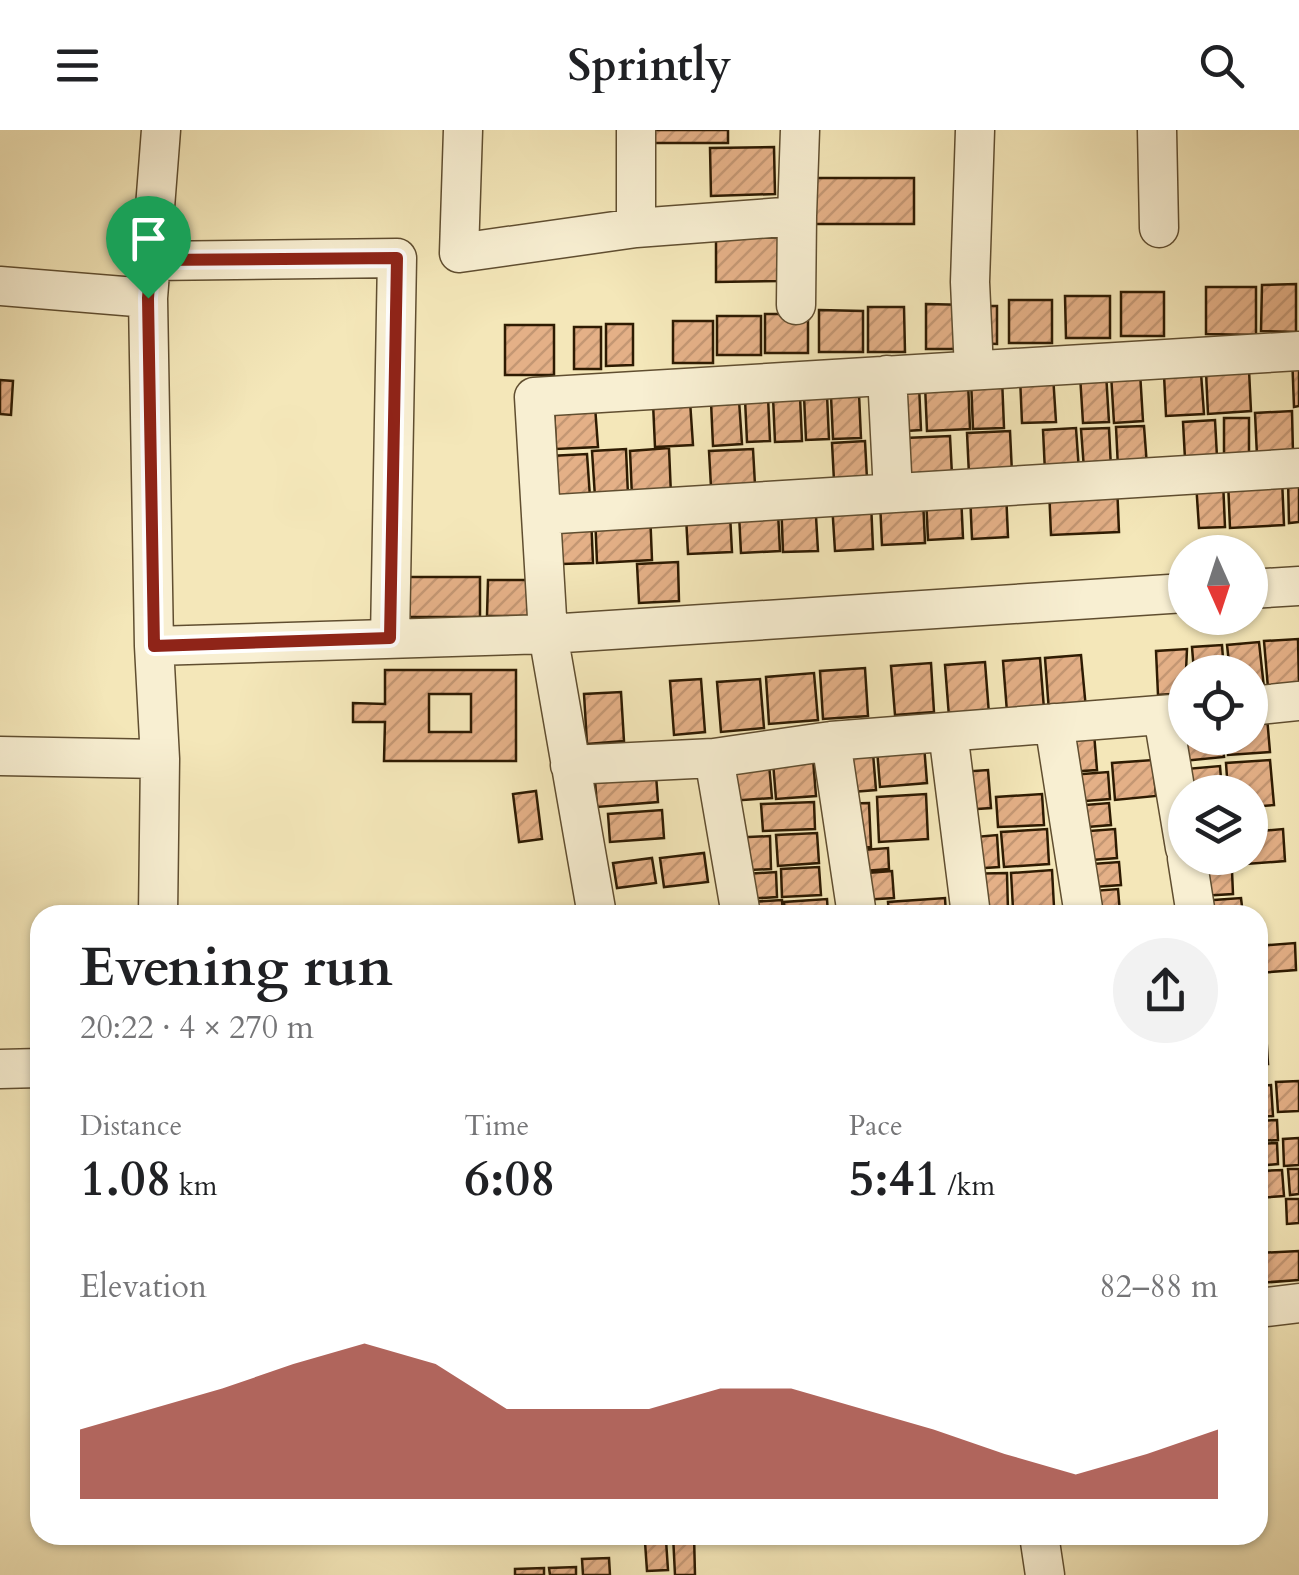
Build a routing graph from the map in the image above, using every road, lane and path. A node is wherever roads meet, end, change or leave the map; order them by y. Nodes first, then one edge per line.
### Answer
1 (161, 130) edge
2 (463, 130) edge
3 (636, 130) edge
4 (800, 130) edge
5 (974, 130) edge
6 (1157, 130) edge
7 (797, 216) junction
8 (636, 228) junction
9 (1159, 228) dead end
10 (459, 252) junction
11 (397, 258) junction
12 (150, 279) junction
13 (0, 286) edge
14 (796, 305) dead end
15 (1299, 351) edge
16 (974, 370) junction
17 (888, 376) junction
18 (1299, 468) edge
19 (893, 493) junction
20 (541, 514) junction
21 (1299, 586) edge
22 (1268, 588) edge
23 (1168, 594) edge
24 (548, 634) junction
25 (390, 638) junction
26 (154, 646) junction
27 (1299, 701) edge
28 (1268, 704) edge
29 (1168, 715) edge
30 (1054, 722) junction
31 (948, 732) junction
32 (831, 741) junction
33 (0, 756) edge
34 (714, 758) junction
35 (160, 759) junction
36 (570, 765) junction
37 (1189, 875) edge
38 (158, 905) edge
39 (594, 905) edge
40 (739, 905) edge
41 (856, 905) edge
42 (970, 905) edge
43 (1082, 905) edge
44 (1194, 905) edge
45 (30, 1068) edge
46 (0, 1069) edge
47 (1268, 1301) edge
48 (1299, 1302) edge
49 (1041, 1545) edge
50 (1046, 1575) edge

1 - 12 street
2 - 10 street
3 - 8 street
4 - 7 street
5 - 16 street
6 - 9 street
7 - 8 street
7 - 14 street
8 - 10 street
10 - 11 street
11 - 12 street
11 - 25 street
12 - 13 street
12 - 26 street
15 - 16 street
16 - 17 street
17 - 19 street
17 - 20 street
18 - 19 street
19 - 20 street
20 - 24 street
21 - 22 street
23 - 24 street
24 - 25 street
24 - 36 street
25 - 26 street
26 - 35 street
27 - 28 street
29 - 30 street
30 - 31 street
30 - 43 street
31 - 32 street
31 - 42 street
32 - 34 street
32 - 41 street
33 - 35 street
34 - 36 street
34 - 40 street
35 - 38 street
36 - 39 street
37 - 44 street
45 - 46 street
47 - 48 street
49 - 50 street

